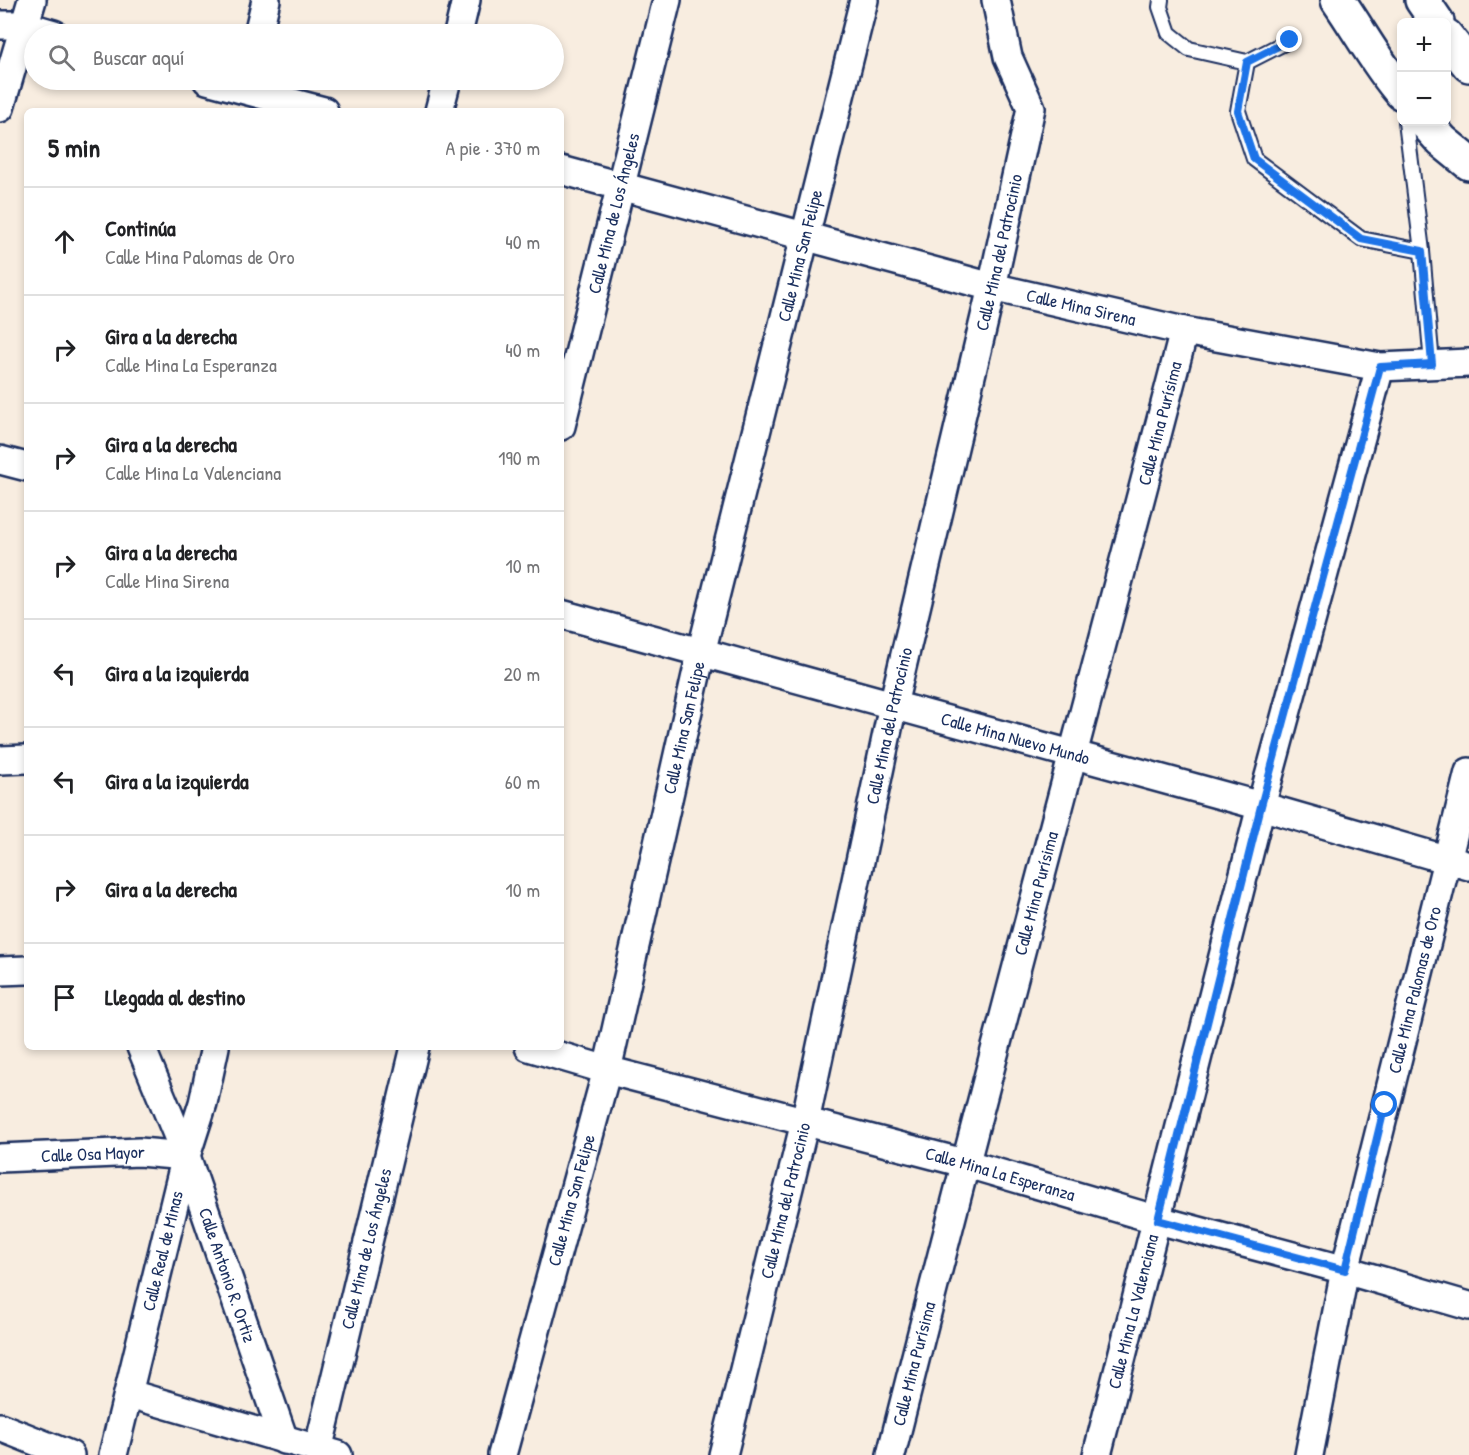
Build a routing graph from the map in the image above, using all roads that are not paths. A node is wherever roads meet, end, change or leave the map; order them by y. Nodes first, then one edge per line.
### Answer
1 (32, 0) edge
2 (266, 0) edge
3 (466, 0) edge
4 (668, 0) edge
5 (864, 0) edge
6 (996, 0) edge
7 (1161, 0) edge
8 (1338, 0) edge
9 (1422, 0) edge
10 (1434, 18) edge
11 (260, 24) edge
12 (460, 24) edge
13 (12, 25) edge
14 (1290, 40) dead end
15 (1451, 42) edge
16 (1247, 62) junction
17 (1469, 65) edge
18 (1397, 88) edge
19 (444, 90) edge
20 (243, 94) edge
21 (0, 108) edge
22 (310, 108) edge
23 (440, 108) edge
24 (1406, 126) edge
25 (1429, 126) edge
26 (1469, 163) edge
27 (564, 171) edge
28 (621, 185) junction
29 (804, 237) junction
30 (1422, 251) junction
31 (992, 286) junction
32 (1184, 331) junction
33 (1469, 363) edge
34 (1432, 364) junction
35 (1380, 367) junction
36 (564, 414) edge
37 (0, 460) edge
38 (24, 466) edge
39 (564, 615) edge
40 (701, 653) junction
41 (893, 705) junction
42 (1074, 756) junction
43 (24, 759) edge
44 (0, 760) edge
45 (1469, 772) edge
46 (1261, 806) junction
47 (1458, 863) edge
48 (24, 970) edge
49 (0, 971) edge
50 (142, 1050) edge
51 (214, 1050) edge
52 (414, 1050) edge
53 (539, 1050) edge
54 (607, 1070) junction
55 (805, 1122) junction
56 (186, 1156) junction
57 (0, 1158) edge
58 (964, 1163) junction
59 (1158, 1220) junction
60 (1345, 1270) junction
61 (1469, 1306) edge
62 (130, 1394) junction
63 (0, 1427) edge
64 (284, 1440) junction
65 (328, 1452) edge
66 (70, 1455) edge
67 (113, 1455) edge
68 (502, 1455) edge
69 (723, 1455) edge
70 (891, 1455) edge
71 (1097, 1455) edge
72 (1309, 1455) edge

1 - 13 street
2 - 11 street
3 - 12 street
4 - 28 street, Calle Mina de Los Ángeles
5 - 29 street, Calle Mina San Felipe
6 - 31 street, Calle Mina del Patrocinio
7 - 16 lane
8 - 18 main road
9 - 10 main road
13 - 21 street
14 - 16 lane
15 - 17 main road
16 - 30 lane
19 - 23 street
20 - 22 street
24 - 30 lane
25 - 26 main road
27 - 28 street, Calle Mina Sirena
28 - 29 street, Calle Mina Sirena
28 - 36 street, Calle Mina de Los Ángeles
29 - 31 street, Calle Mina Sirena
29 - 40 street, Calle Mina San Felipe
30 - 34 lane
31 - 32 street, Calle Mina Sirena
31 - 41 street, Calle Mina del Patrocinio
32 - 35 street, Calle Mina Sirena
32 - 42 street, Calle Mina Purísima
33 - 34 street, Calle Mina Sirena
34 - 35 street, Calle Mina Sirena
35 - 46 street, Calle Mina La Valenciana
37 - 38 street
39 - 40 street, Calle Mina Nuevo Mundo
40 - 41 street, Calle Mina Nuevo Mundo
40 - 54 street, Calle Mina San Felipe
41 - 42 street, Calle Mina Nuevo Mundo
41 - 55 street, Calle Mina del Patrocinio
42 - 46 street, Calle Mina Nuevo Mundo
42 - 58 street, Calle Mina Purísima
43 - 44 street
45 - 47 street, Calle Mina Palomas de Oro
46 - 47 street, Calle Mina Nuevo Mundo
46 - 59 street, Calle Mina La Valenciana
47 - 60 street, Calle Mina Palomas de Oro
48 - 49 street
50 - 56 street, Calle Antonio R. Ortiz
51 - 56 street, Calle Real de Minas
52 - 65 street, Calle Mina de Los Ángeles
53 - 54 street, Calle Mina La Esperanza
54 - 55 street, Calle Mina La Esperanza
54 - 68 street, Calle Mina San Felipe
55 - 58 street, Calle Mina La Esperanza
55 - 69 street, Calle Mina del Patrocinio
56 - 57 street, Calle Osa Mayor
56 - 62 street, Calle Real de Minas
56 - 64 street, Calle Antonio R. Ortiz
58 - 59 street, Calle Mina La Esperanza
58 - 70 street, Calle Mina Purísima
59 - 60 street, Calle Mina La Esperanza
59 - 71 street, Calle Mina La Valenciana
60 - 61 street, Calle Mina La Esperanza
60 - 72 street, Calle Mina Palomas de Oro
62 - 64 street
62 - 67 street, Calle Real de Minas
63 - 66 street
64 - 65 street

